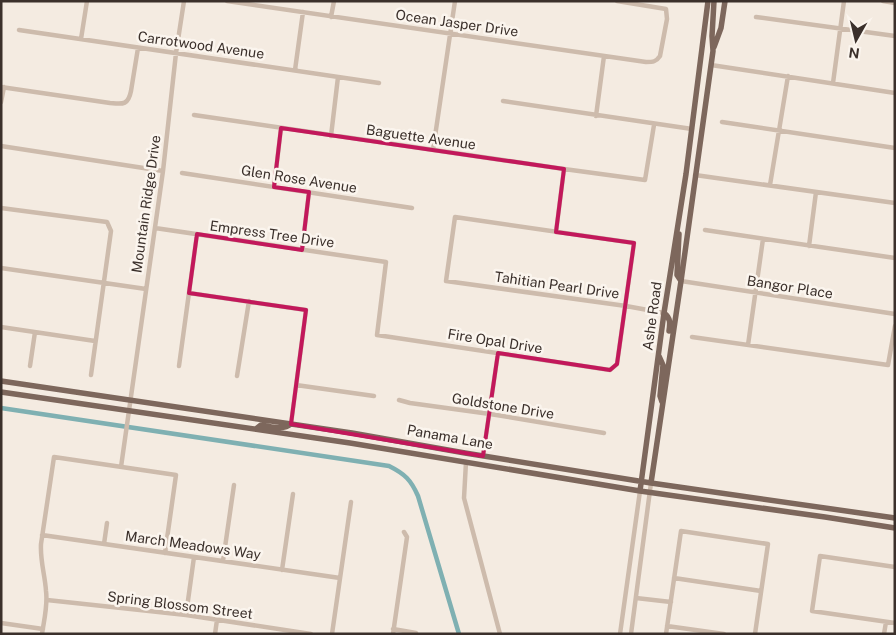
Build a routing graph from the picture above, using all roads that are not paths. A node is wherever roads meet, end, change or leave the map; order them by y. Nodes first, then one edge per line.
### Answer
1 (87, 1) edge
2 (184, 1) edge
3 (227, 1) edge
4 (334, 1) edge
5 (455, 1) edge
6 (617, 1) edge
7 (708, 1) edge
8 (714, 1) edge
9 (725, 1) edge
10 (844, 1) edge
11 (883, 1) edge
12 (895, 3) edge
13 (303, 12) junction
14 (331, 17) junction
15 (756, 17) dead end
16 (840, 29) junction
17 (19, 30) dead end
18 (451, 34) junction
19 (895, 36) edge
20 (82, 39) junction
21 (138, 48) junction
22 (713, 51) junction
23 (176, 53) junction
24 (604, 56) junction
25 (711, 66) junction
26 (295, 70) junction
27 (788, 76) junction
28 (338, 77) junction
29 (379, 83) dead end
30 (833, 83) junction
31 (2, 87) edge
32 (895, 93) edge
33 (503, 101) dead end
34 (1, 102) edge
35 (194, 115) dead end
36 (596, 116) junction
37 (722, 122) dead end
38 (654, 125) junction
39 (281, 128) junction
40 (692, 129) junction
41 (779, 130) junction
42 (331, 136) junction
43 (1, 146) edge
44 (895, 148) edge
45 (433, 150) junction
46 (564, 169) junction
47 (163, 171) junction
48 (182, 173) dead end
49 (695, 175) junction
50 (770, 185) junction
51 (274, 187) junction
52 (309, 192) junction
53 (816, 192) junction
54 (895, 203) edge
55 (1, 208) edge
56 (412, 208) dead end
57 (678, 227) junction
58 (155, 228) junction
59 (705, 230) dead end
60 (556, 232) junction
61 (197, 234) junction
62 (763, 239) junction
63 (808, 246) junction
64 (302, 250) junction
65 (895, 258) edge
66 (1, 268) edge
67 (681, 282) junction
68 (103, 283) junction
69 (146, 289) junction
70 (189, 292) junction
71 (755, 293) junction
72 (249, 301) junction
73 (626, 306) junction
74 (664, 313) junction
75 (895, 314) edge
76 (895, 326) edge
77 (1, 327) edge
78 (35, 332) junction
79 (376, 335) joint
80 (692, 337) dead end
81 (95, 341) junction
82 (748, 345) junction
83 (498, 353) junction
84 (659, 356) junction
85 (669, 358) junction
86 (30, 366) dead end
87 (178, 366) dead end
88 (91, 375) dead end
89 (237, 376) dead end
90 (1, 381) edge
91 (296, 385) junction
92 (1, 392) edge
93 (374, 396) dead end
94 (131, 400) junction
95 (399, 400) dead end
96 (663, 402) junction
97 (130, 410) junction
98 (490, 414) junction
99 (290, 424) junction
100 (256, 429) junction
101 (604, 433) dead end
102 (484, 456) junction
103 (466, 462) junction
104 (121, 467) junction
105 (641, 482) junction
106 (651, 483) junction
107 (234, 485) dead end
108 (640, 491) junction
109 (650, 492) junction
110 (293, 494) dead end
111 (351, 502) dead end
112 (895, 518) edge
113 (862, 522) junction
114 (106, 523) dead end
115 (895, 524) edge
116 (895, 528) edge
117 (404, 532) dead end
118 (42, 535) junction
119 (104, 544) junction
120 (165, 553) junction
121 (194, 557) junction
122 (223, 561) junction
123 (895, 567) edge
124 (282, 570) junction
125 (340, 578) junction
126 (674, 578) junction
127 (761, 591) junction
128 (636, 598) junction
129 (46, 600) junction
130 (671, 602) junction
131 (186, 615) junction
132 (217, 620) junction
133 (886, 622) junction
134 (1, 623) edge
135 (895, 623) edge
136 (667, 626) junction
137 (42, 631) edge
138 (393, 632) edge
139 (416, 633) edge
140 (215, 634) edge
141 (311, 634) edge
142 (332, 634) edge
143 (500, 634) edge
144 (620, 634) edge
145 (631, 634) edge
146 (666, 634) edge
147 (724, 634) edge
148 (754, 634) edge
149 (884, 634) edge

1 - 20 street
2 - 23 street, Mountain Ridge Drive
3 - 13 street, Ocean Jasper Drive
4 - 14 street
5 - 18 street
6 - 24 street, Ocean Jasper Drive
7 - 40 main road, Ashe Road
8 - 22 main road, Ashe Road
9 - 22 main road
10 - 16 street
11 - 12 street
13 - 14 street, Ocean Jasper Drive
13 - 26 street
14 - 18 street, Ocean Jasper Drive
15 - 16 street
16 - 19 street
16 - 30 street
17 - 20 street, Carrotwood Avenue
18 - 24 street, Ocean Jasper Drive
18 - 45 street
20 - 21 street, Carrotwood Avenue
21 - 23 street, Carrotwood Avenue
21 - 31 street
22 - 25 main road, Ashe Road
23 - 26 street, Carrotwood Avenue
23 - 47 street, Mountain Ridge Drive
24 - 36 street
25 - 27 street
25 - 49 main road, Ashe Road
26 - 28 street, Carrotwood Avenue
27 - 30 street
27 - 41 street
28 - 29 street, Carrotwood Avenue
28 - 42 street
30 - 32 street
31 - 34 street
33 - 36 street
35 - 39 street, Baguette Avenue
36 - 38 street
37 - 41 street
38 - 40 street
38 - 46 street, Baguette Avenue
39 - 42 street, Baguette Avenue
39 - 51 street
40 - 57 main road, Ashe Road
41 - 44 street
41 - 50 street
42 - 45 street, Baguette Avenue
43 - 47 street
45 - 46 street, Baguette Avenue
46 - 60 street
47 - 58 street, Mountain Ridge Drive
48 - 51 street, Glen Rose Avenue
49 - 50 street
49 - 67 main road, Ashe Road
50 - 53 street
51 - 52 street, Glen Rose Avenue
52 - 56 street, Glen Rose Avenue
52 - 64 street
53 - 54 street
53 - 63 street
55 - 68 street
57 - 67 main road
57 - 74 main road, Ashe Road
58 - 61 street, Empress Tree Drive
58 - 69 street, Mountain Ridge Drive
59 - 62 street
60 - 73 street
60 - 73 street, Tahitian Pearl Drive
61 - 64 street, Empress Tree Drive
61 - 70 street
62 - 63 street
62 - 71 street
63 - 65 street
64 - 79 street, Empress Tree Drive
66 - 68 street
67 - 71 street, Bangor Place
67 - 85 main road, Ashe Road
68 - 69 street
68 - 81 street
69 - 94 street, Mountain Ridge Drive
70 - 72 street
70 - 87 street
71 - 75 street, Bangor Place
71 - 82 street
72 - 89 street
72 - 91 street
73 - 74 street, Tahitian Pearl Drive
73 - 83 street, Fire Opal Drive
74 - 84 main road, Ashe Road
74 - 85 main road
76 - 82 street
77 - 78 street
78 - 81 street
78 - 86 street
79 - 83 street, Fire Opal Drive
80 - 82 street
81 - 88 street
83 - 98 street
84 - 96 main road
84 - 105 main road, Ashe Road
85 - 96 main road, Ashe Road
90 - 94 main road, Panama Lane
91 - 93 street
91 - 99 street
92 - 97 main road, Panama Lane
94 - 97 street, Mountain Ridge Drive
94 - 99 main road, Panama Lane
95 - 98 street, Goldstone Drive
96 - 106 main road, Ashe Road
97 - 100 main road, Panama Lane
97 - 104 street, Mountain Ridge Drive
98 - 101 street, Goldstone Drive
98 - 102 street
99 - 100 main road
99 - 102 main road, Panama Lane
100 - 103 main road, Panama Lane
102 - 103 main road
102 - 105 main road, Panama Lane
103 - 108 main road, Panama Lane
103 - 143 street
104 - 118 street
104 - 120 street
105 - 106 main road, Panama Lane
105 - 108 main road, Ashe Road
106 - 109 street, Ashe Road
106 - 112 main road, Panama Lane
107 - 122 street
108 - 109 main road, Panama Lane
108 - 144 street, Ashe Road
109 - 113 main road, Panama Lane
109 - 128 street, Ashe Road
110 - 124 street
111 - 125 street
113 - 115 main road
113 - 116 main road, Panama Lane
114 - 119 street
117 - 138 street
118 - 119 street, March Meadows Way
118 - 129 street
119 - 120 street, March Meadows Way
120 - 121 street, March Meadows Way
121 - 122 street, March Meadows Way
121 - 131 street
122 - 124 street, March Meadows Way
123 - 133 street
124 - 125 street, March Meadows Way
125 - 142 street
126 - 127 street
126 - 127 street
126 - 130 street
127 - 148 street
128 - 130 street
128 - 145 street, Ashe Road
129 - 131 street, Spring Blossom Street
129 - 137 street
130 - 136 street
131 - 132 street, Spring Blossom Street
132 - 140 street
132 - 141 street, Spring Blossom Street
133 - 135 street
133 - 149 street
134 - 137 street
136 - 146 street
136 - 147 street
138 - 139 street

